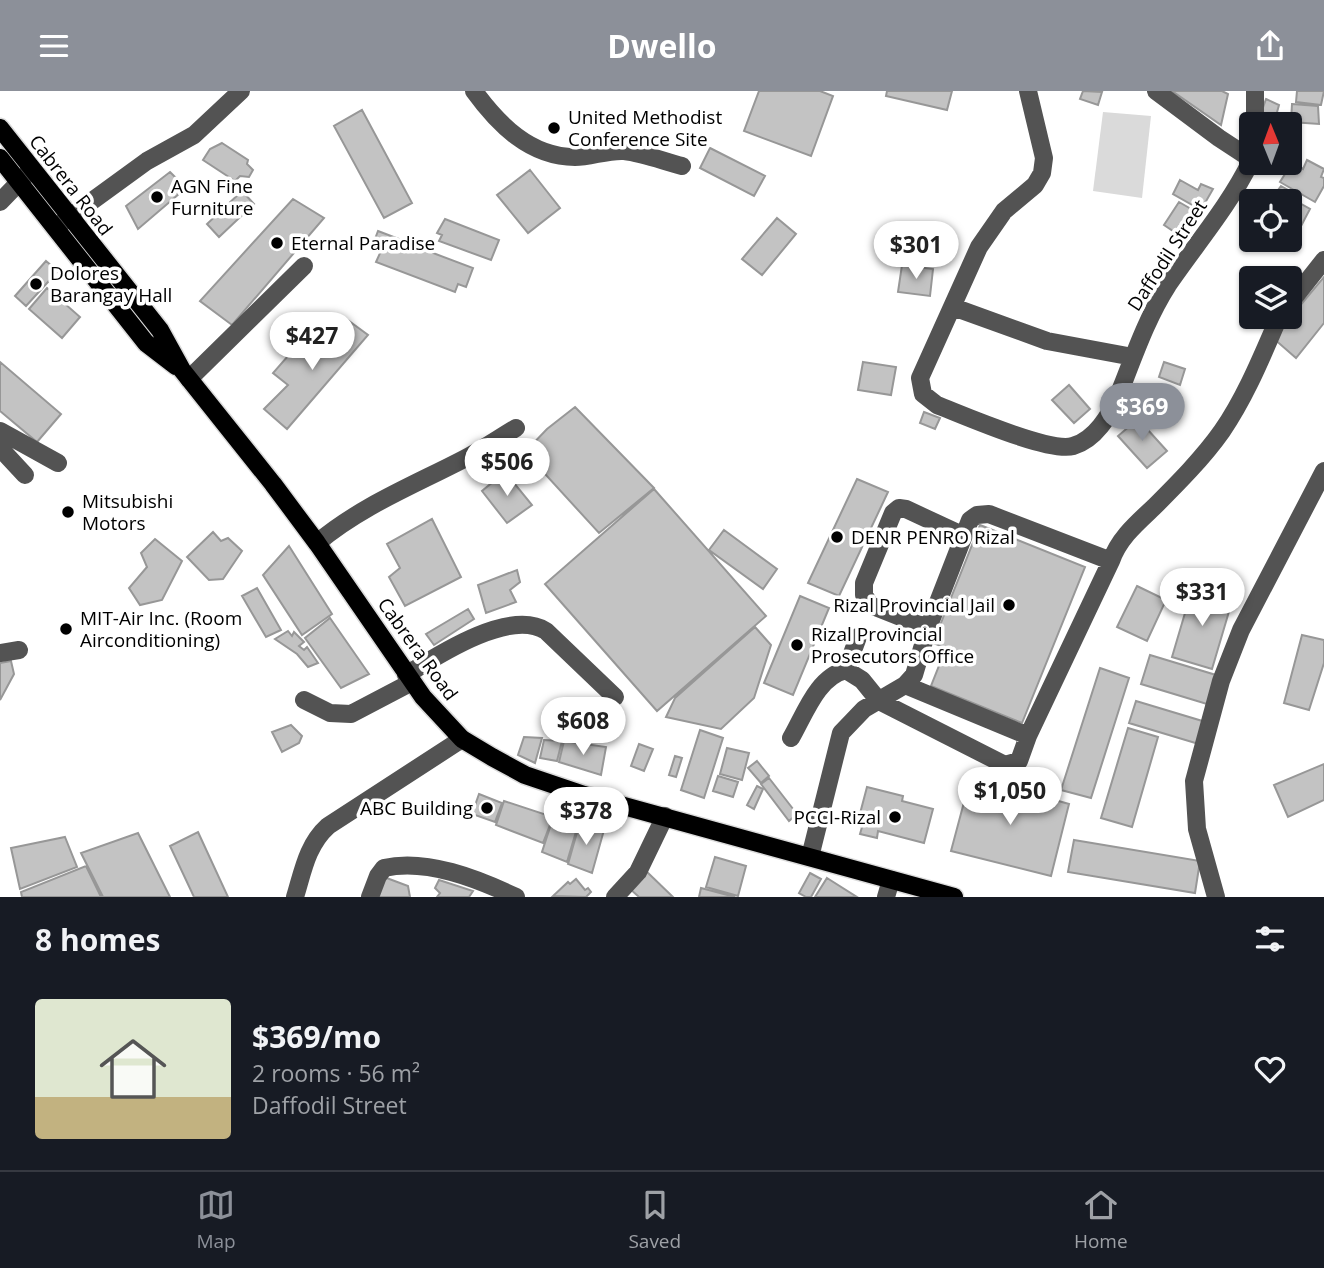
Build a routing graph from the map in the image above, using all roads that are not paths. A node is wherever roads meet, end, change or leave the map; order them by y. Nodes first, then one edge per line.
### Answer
1 (241, 91) edge
2 (474, 91) edge
3 (1028, 91) edge
4 (1156, 91) edge
5 (1255, 91) edge
6 (1255, 112) edge
7 (0, 128) edge
8 (1239, 152) edge
9 (0, 158) edge
10 (682, 166) dead end
11 (32, 170) junction
12 (1242, 175) edge
13 (18, 182) junction
14 (0, 202) edge
15 (69, 215) junction
16 (55, 229) junction
17 (1324, 260) edge
18 (304, 266) dead end
19 (1302, 288) edge
20 (953, 307) junction
21 (1274, 329) edge
22 (1133, 357) junction
23 (185, 374) junction
24 (516, 428) dead end
25 (0, 431) edge
26 (0, 447) edge
27 (58, 463) dead end
28 (1324, 471) edge
29 (25, 475) dead end
30 (964, 536) junction
31 (317, 543) junction
32 (1111, 561) junction
33 (928, 628) junction
34 (858, 637) dead end
35 (19, 650) dead end
36 (0, 653) edge
37 (846, 670) junction
38 (409, 678) junction
39 (905, 685) junction
40 (615, 697) dead end
41 (304, 700) dead end
42 (879, 701) junction
43 (1028, 736) junction
44 (791, 738) dead end
45 (463, 739) junction
46 (665, 816) junction
47 (810, 857) junction
48 (889, 889) edge
49 (484, 890) edge
50 (295, 897) edge
51 (370, 897) edge
52 (516, 897) edge
53 (615, 897) edge
54 (954, 897) edge
55 (1216, 897) edge

1 - 15 street
2 - 10 street
3 - 20 street
4 - 8 street
5 - 6 street
7 - 11 main road, Cabrera Road
9 - 13 main road, Cabrera Road
11 - 13 street
11 - 15 main road, Cabrera Road
12 - 22 street, Daffodil Street
13 - 14 street
13 - 16 main road, Cabrera Road
15 - 16 street
15 - 23 main road, Cabrera Road
16 - 23 main road, Cabrera Road
17 - 19 street
18 - 23 street
20 - 22 street
20 - 22 street, Daffodil Street
21 - 32 street
23 - 31 main road, Cabrera Road
24 - 31 street
25 - 27 street
26 - 29 street
28 - 55 street
30 - 32 street
30 - 33 street
30 - 33 street
31 - 38 main road, Cabrera Road
32 - 43 street
33 - 39 street
34 - 37 street
35 - 36 street
37 - 42 street
37 - 44 street
38 - 40 street
38 - 41 street
38 - 45 main road, Cabrera Road
39 - 42 street
39 - 43 street
42 - 43 street
42 - 47 street
45 - 46 main road, Cabrera Road
45 - 50 street
46 - 47 main road, Cabrera Road
46 - 53 street
47 - 48 main road, Cabrera Road
48 - 54 main road, Cabrera Road
49 - 51 street
49 - 52 street

